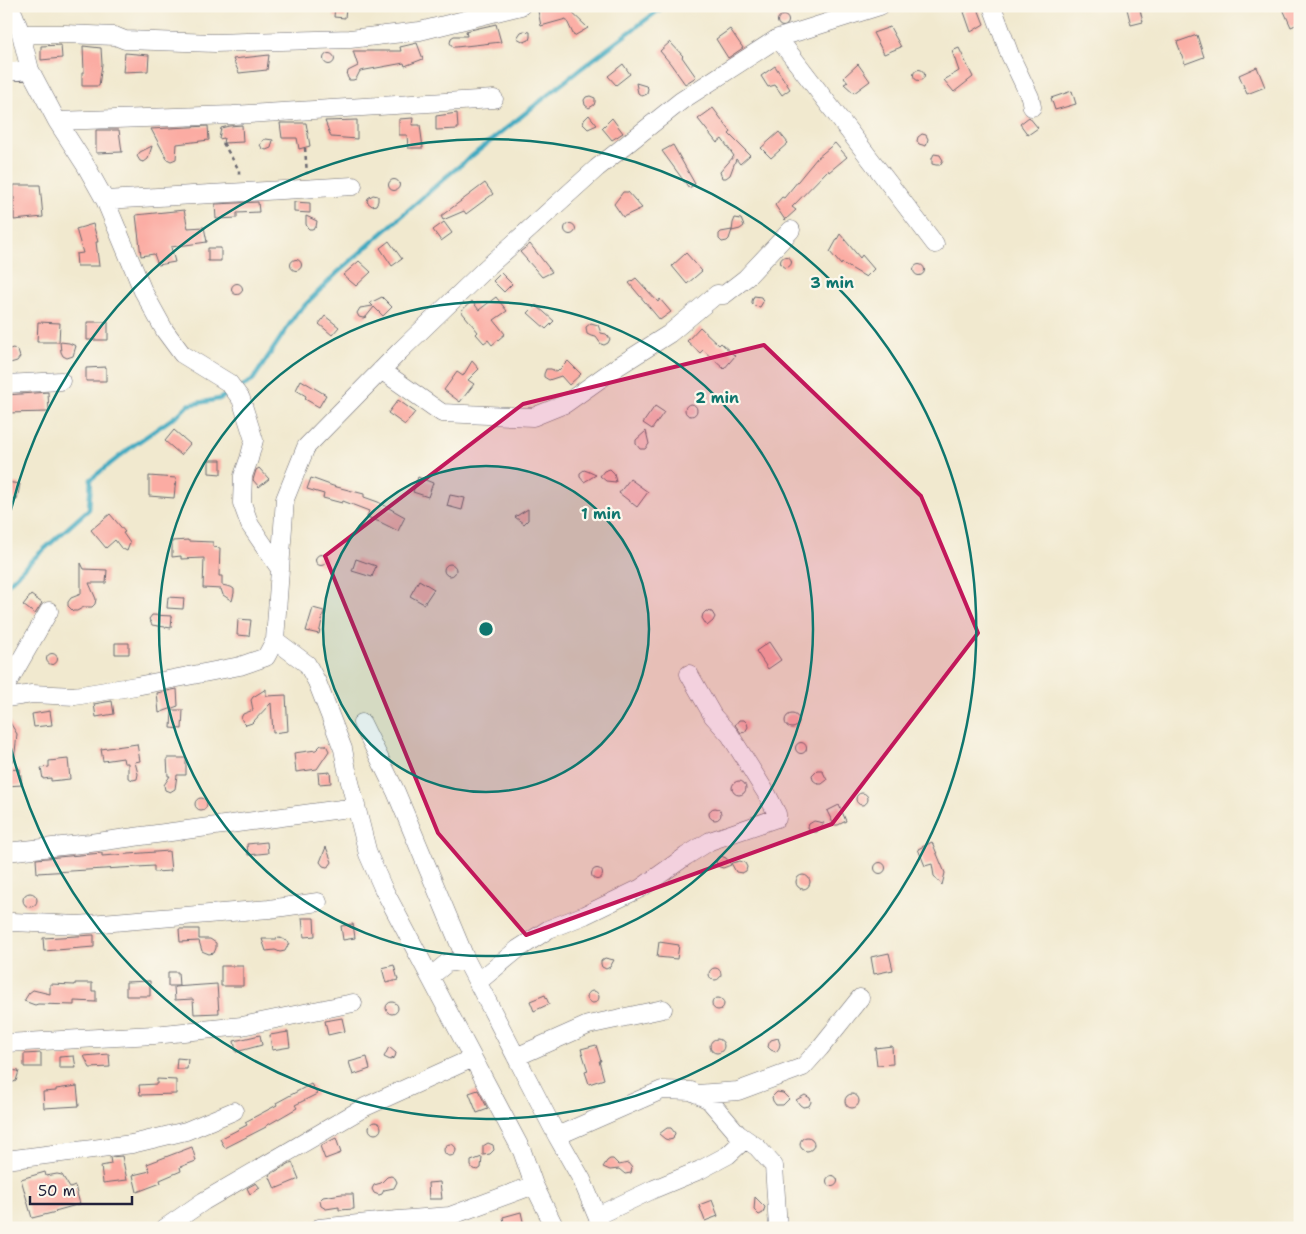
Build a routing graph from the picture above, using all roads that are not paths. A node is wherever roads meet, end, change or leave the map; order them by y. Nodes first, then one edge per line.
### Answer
1 (9, 6) edge
2 (521, 6) edge
3 (880, 6) edge
4 (992, 6) edge
5 (21, 34) junction
6 (778, 38) junction
7 (30, 70) junction
8 (6, 72) edge
9 (494, 99) dead end
10 (1032, 107) dead end
11 (57, 121) junction
12 (353, 186) dead end
13 (105, 200) junction
14 (791, 230) dead end
15 (935, 244) dead end
16 (381, 370) junction
17 (61, 380) dead end
18 (6, 384) edge
19 (280, 569) junction
20 (49, 611) dead end
21 (275, 640) junction
22 (689, 674) dead end
23 (6, 686) edge
24 (6, 698) edge
25 (362, 723) dead end
26 (356, 807) junction
27 (6, 852) edge
28 (318, 902) dead end
29 (6, 923) edge
30 (466, 960) junction
31 (430, 977) junction
32 (478, 982) junction
33 (860, 998) dead end
34 (353, 1003) dead end
35 (663, 1009) dead end
36 (6, 1043) edge
37 (516, 1057) junction
38 (473, 1058) junction
39 (697, 1094) junction
40 (234, 1111) dead end
41 (556, 1136) junction
42 (745, 1139) junction
43 (6, 1160) edge
44 (534, 1185) junction
45 (599, 1222) edge
46 (165, 1228) edge
47 (319, 1228) edge
48 (555, 1228) edge
49 (778, 1228) edge

1 - 5 street
2 - 5 street
3 - 6 street
4 - 10 street
5 - 7 street
6 - 15 street
6 - 16 street
7 - 8 street
7 - 11 street
9 - 11 street
11 - 13 street
12 - 13 street
13 - 19 street
14 - 16 street
16 - 19 street
17 - 18 street
19 - 21 street
20 - 23 street
21 - 24 street
21 - 26 street
22 - 32 street
25 - 30 street
26 - 27 street
26 - 31 street
28 - 29 street
30 - 31 street
30 - 32 street
31 - 38 street
32 - 37 street
33 - 39 street
34 - 36 street
35 - 37 street
37 - 41 street
38 - 44 street
38 - 46 street
39 - 41 street
39 - 42 street
40 - 43 street
41 - 45 street
42 - 45 street
42 - 49 street
44 - 47 street
44 - 48 street

